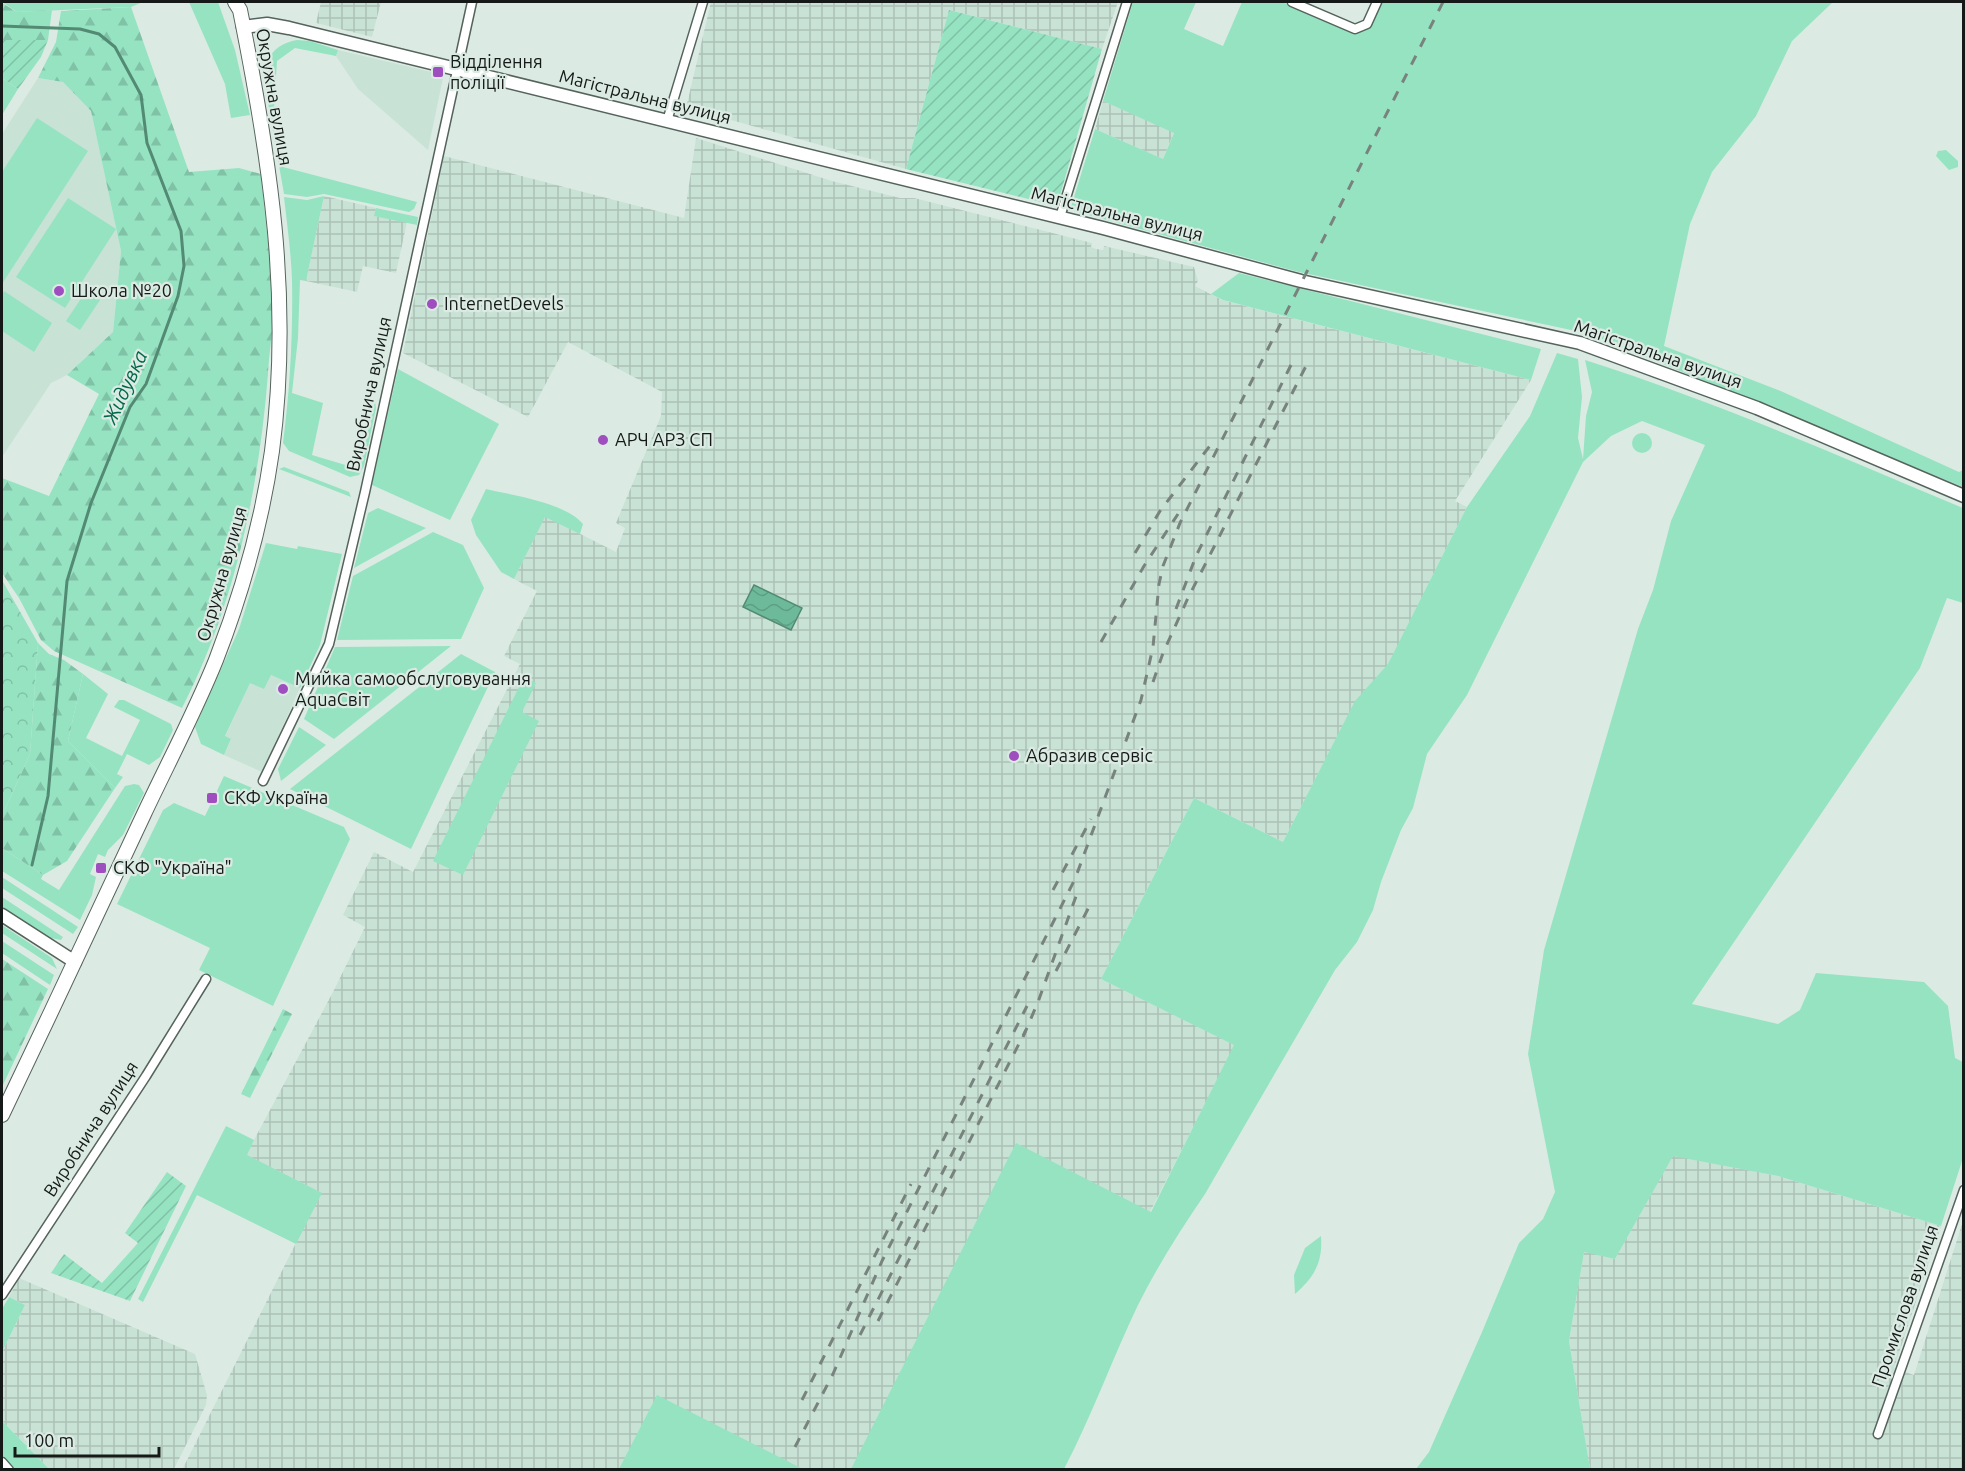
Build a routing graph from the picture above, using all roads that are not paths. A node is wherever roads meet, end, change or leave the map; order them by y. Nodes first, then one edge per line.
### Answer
1 (235, 2) edge
2 (472, 2) edge
3 (703, 2) edge
4 (1127, 2) edge
5 (1292, 2) edge
6 (1377, 2) edge
7 (243, 27) junction
8 (456, 69) junction
9 (667, 121) junction
10 (1060, 218) junction
11 (1964, 495) edge
12 (264, 781) dead end
13 (2, 915) edge
14 (75, 962) junction
15 (206, 979) dead end
16 (2, 1115) edge
17 (1964, 1190) edge
18 (2, 1295) edge
19 (1878, 1434) dead end
20 (2, 1462) edge
21 (9, 1470) edge

1 - 7 main road, Окружна вулиця
2 - 8 street, Виробнича вулиця
3 - 9 street
4 - 10 street
5 - 6 street
7 - 8 street, Магістральна вулиця
7 - 14 main road, Окружна вулиця
8 - 9 street, Магістральна вулиця
8 - 12 street, Виробнича вулиця
9 - 10 street, Магістральна вулиця
10 - 11 street, Магістральна вулиця
13 - 14 street
14 - 16 main road, Окружна вулиця
15 - 18 street, Виробнича вулиця
17 - 19 street, Промислова вулиця
20 - 21 street

